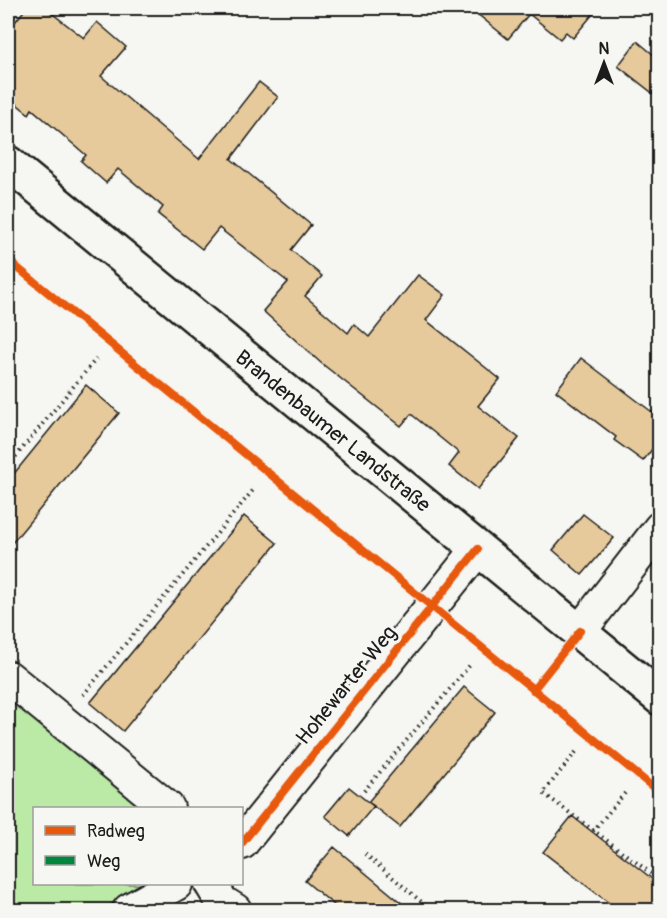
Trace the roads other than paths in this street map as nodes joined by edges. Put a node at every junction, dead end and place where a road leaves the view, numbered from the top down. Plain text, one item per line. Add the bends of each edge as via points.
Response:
1 (8, 163) edge
2 (660, 528) edge
3 (478, 549) junction
4 (579, 631) junction
5 (8, 677) edge
6 (660, 698) edge
7 (167, 807) edge
8 (243, 842) edge
9 (174, 885) edge
10 (211, 885) edge
11 (129, 910) edge
12 (235, 910) edge

1 - 3 main road, Brandenbaumer Landstraße
2 - 4 street
3 - 4 main road, Brandenbaumer Landstraße
3 - 8 street, Hohewarter Weg
4 - 6 main road, Brandenbaumer Landstraße
5 - 7 street
9 - 11 street
10 - 12 street via 222,902

